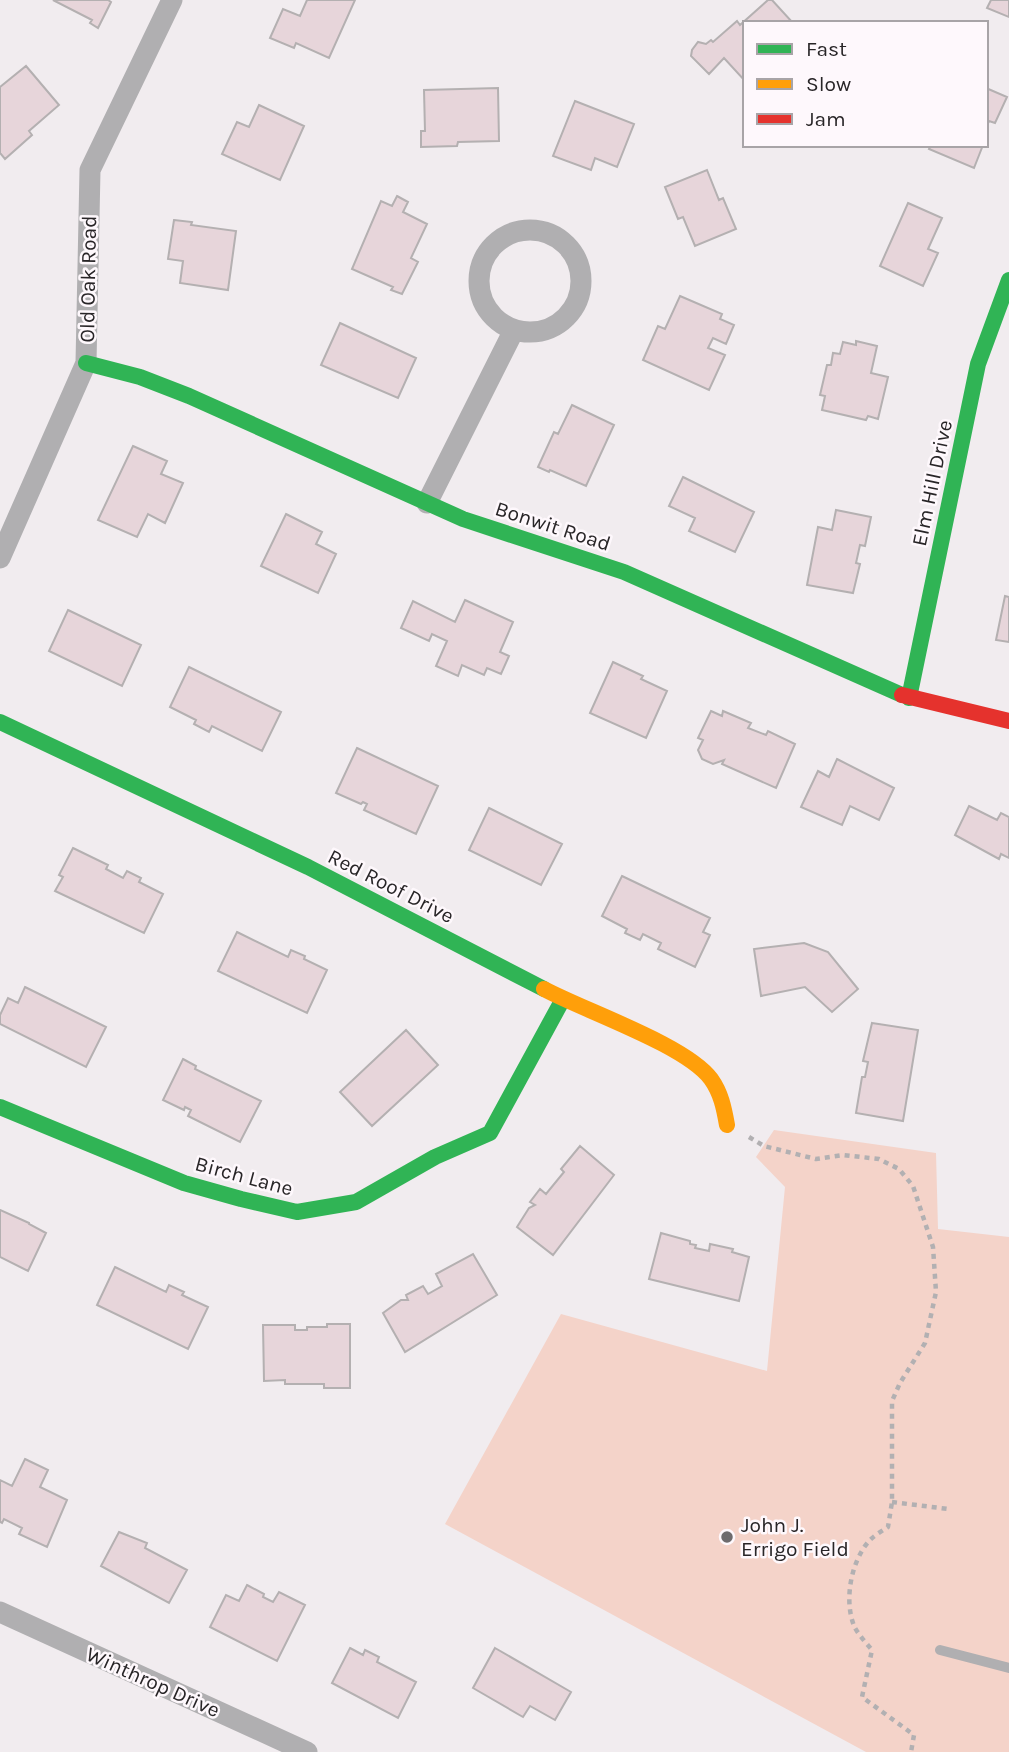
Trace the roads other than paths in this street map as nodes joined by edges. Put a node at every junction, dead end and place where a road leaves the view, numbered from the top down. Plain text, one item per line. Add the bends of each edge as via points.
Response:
1 (172, 0) edge
2 (1009, 280) edge
3 (514, 330) junction
4 (86, 363) junction
5 (427, 503) junction
6 (0, 558) edge
7 (909, 698) junction
8 (1009, 721) edge
9 (0, 722) edge
10 (563, 999) junction
11 (0, 1107) edge
12 (727, 1125) road end
13 (0, 1612) edge
14 (940, 1650) dead end
15 (1009, 1668) edge
16 (307, 1752) edge

1 - 4 street, Old Oak Road via 90,170
2 - 7 street, Elm Hill Drive via 978,364
3 - 3 street via 549,329 575,307 581,291 576,257 550,233 533,229 502,237 481,263 479,288 488,311
3 - 5 street
4 - 5 street, Bonwit Road via 189,396
4 - 6 street, Old Oak Road
5 - 7 street, Bonwit Road via 624,572
7 - 8 street, Bonwit Road
9 - 10 street, Red Roof Drive via 308,867
10 - 11 street, Birch Lane via 490,1133 435,1157 356,1202 297,1212 242,1199 184,1183
10 - 12 street, Red Roof Drive via 687,1058 709,1078 722,1099
13 - 16 street, Winthrop Drive
14 - 15 lane

